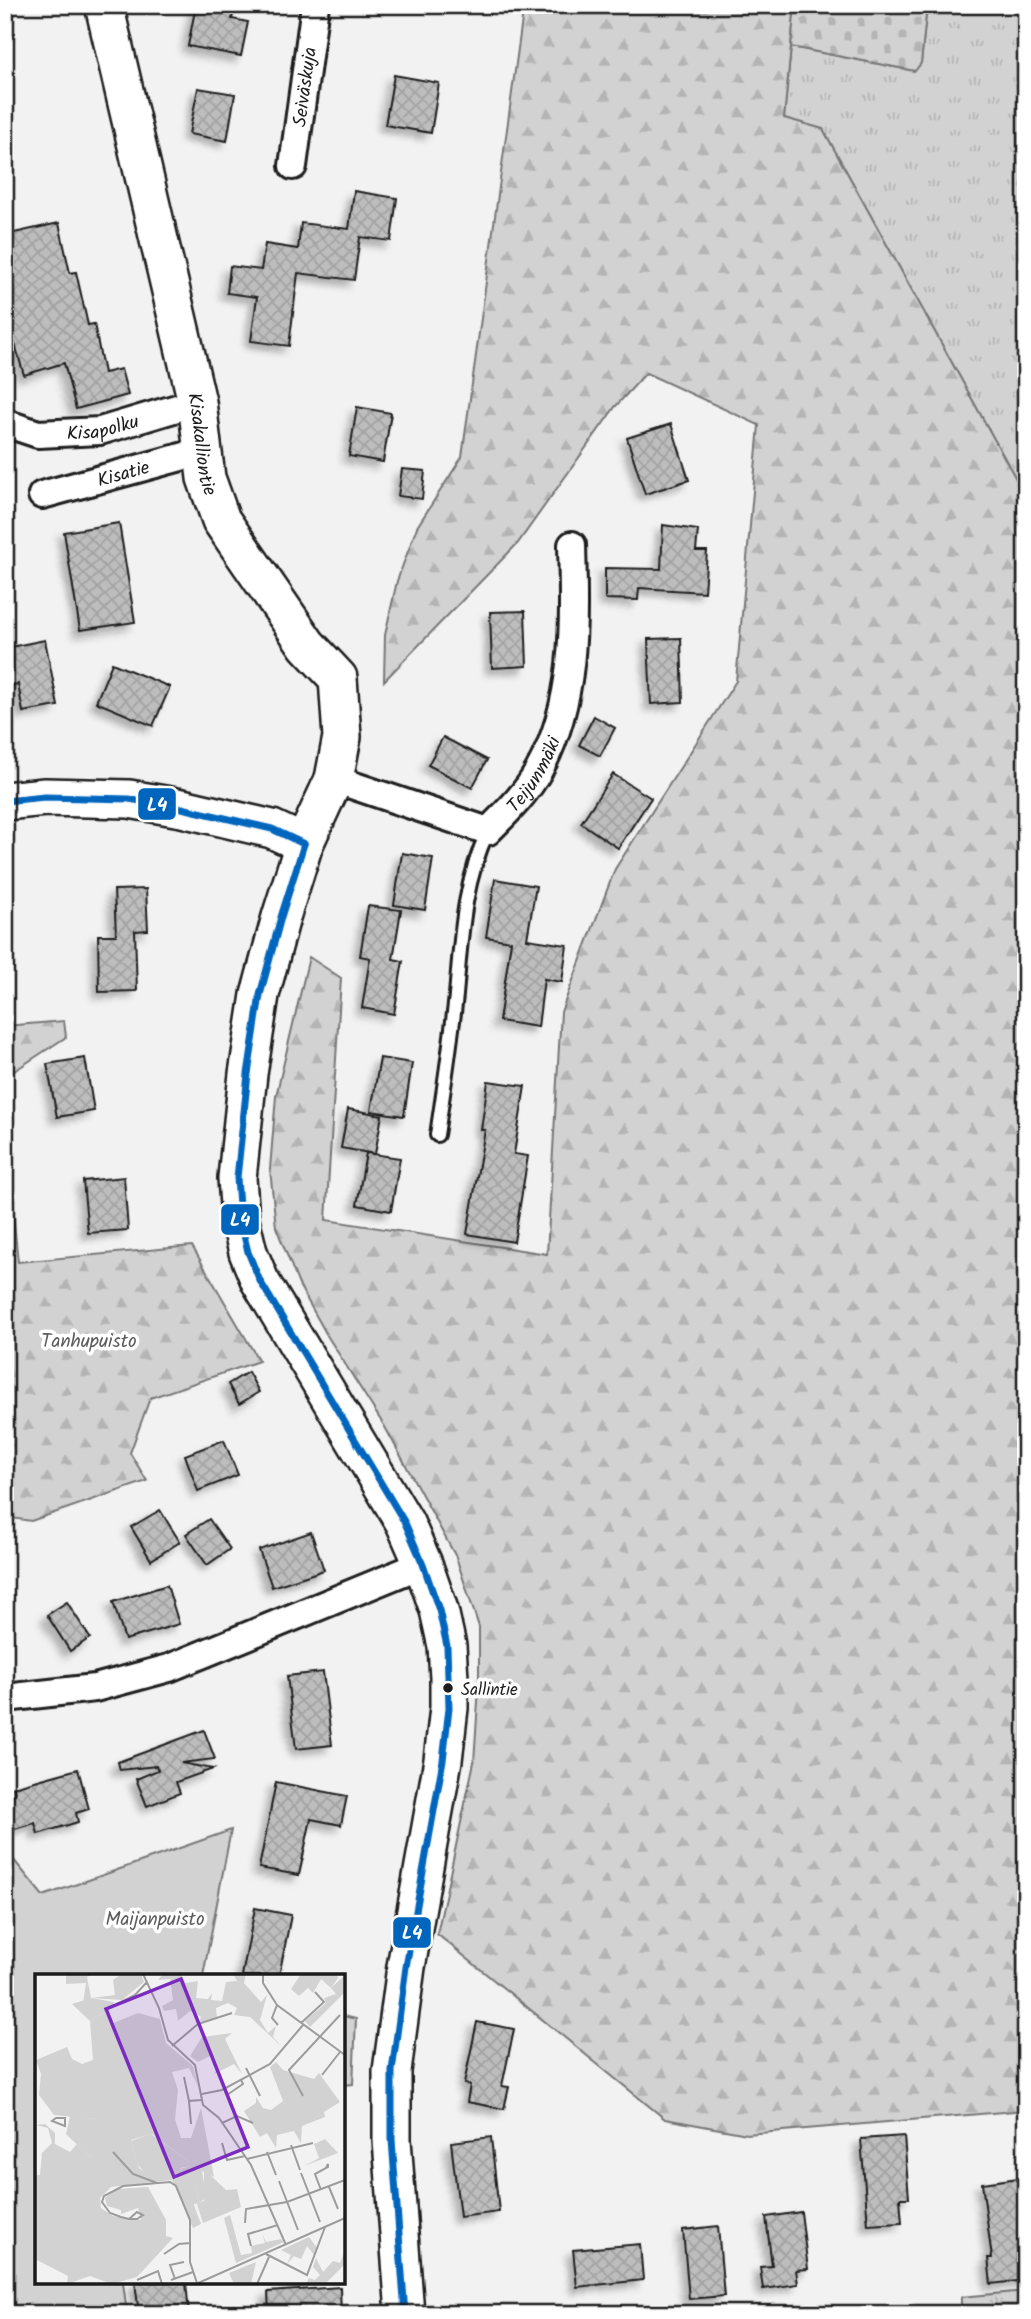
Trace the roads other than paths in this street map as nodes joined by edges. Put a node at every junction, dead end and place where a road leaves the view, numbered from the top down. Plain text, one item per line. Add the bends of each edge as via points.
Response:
1 (104, 5) edge
2 (315, 5) edge
3 (293, 166) dead end
4 (197, 402) junction
5 (5, 423) edge
6 (203, 451) junction
7 (42, 495) dead end
8 (572, 545) dead end
9 (334, 779) junction
10 (5, 801) edge
11 (488, 831) junction
12 (304, 844) junction
13 (437, 1135) dead end
14 (423, 1564) junction
15 (5, 1698) edge
16 (405, 2314) edge

1 - 4 street, Kisakalliontie
2 - 3 street, Seiväskuja
4 - 5 street, Kisapolku via 100,431 38,434
4 - 6 street, Kisakalliontie
6 - 7 street, Kisatie
6 - 9 street, Kisakalliontie via 206,478 221,520 307,645 338,678 342,737
8 - 11 street, Teijunmäki via 571,656 563,713 539,771
9 - 11 street
9 - 12 street, Kisakalliontie
10 - 12 street via 129,799 272,829
11 - 13 lane via 466,895
12 - 14 street, Kisakalliontie via 260,995 237,1178 240,1219 260,1281 405,1523
14 - 15 street via 169,1668 95,1688
14 - 16 street, Kisakalliontie via 447,1646 449,1708 392,2071 392,2140

